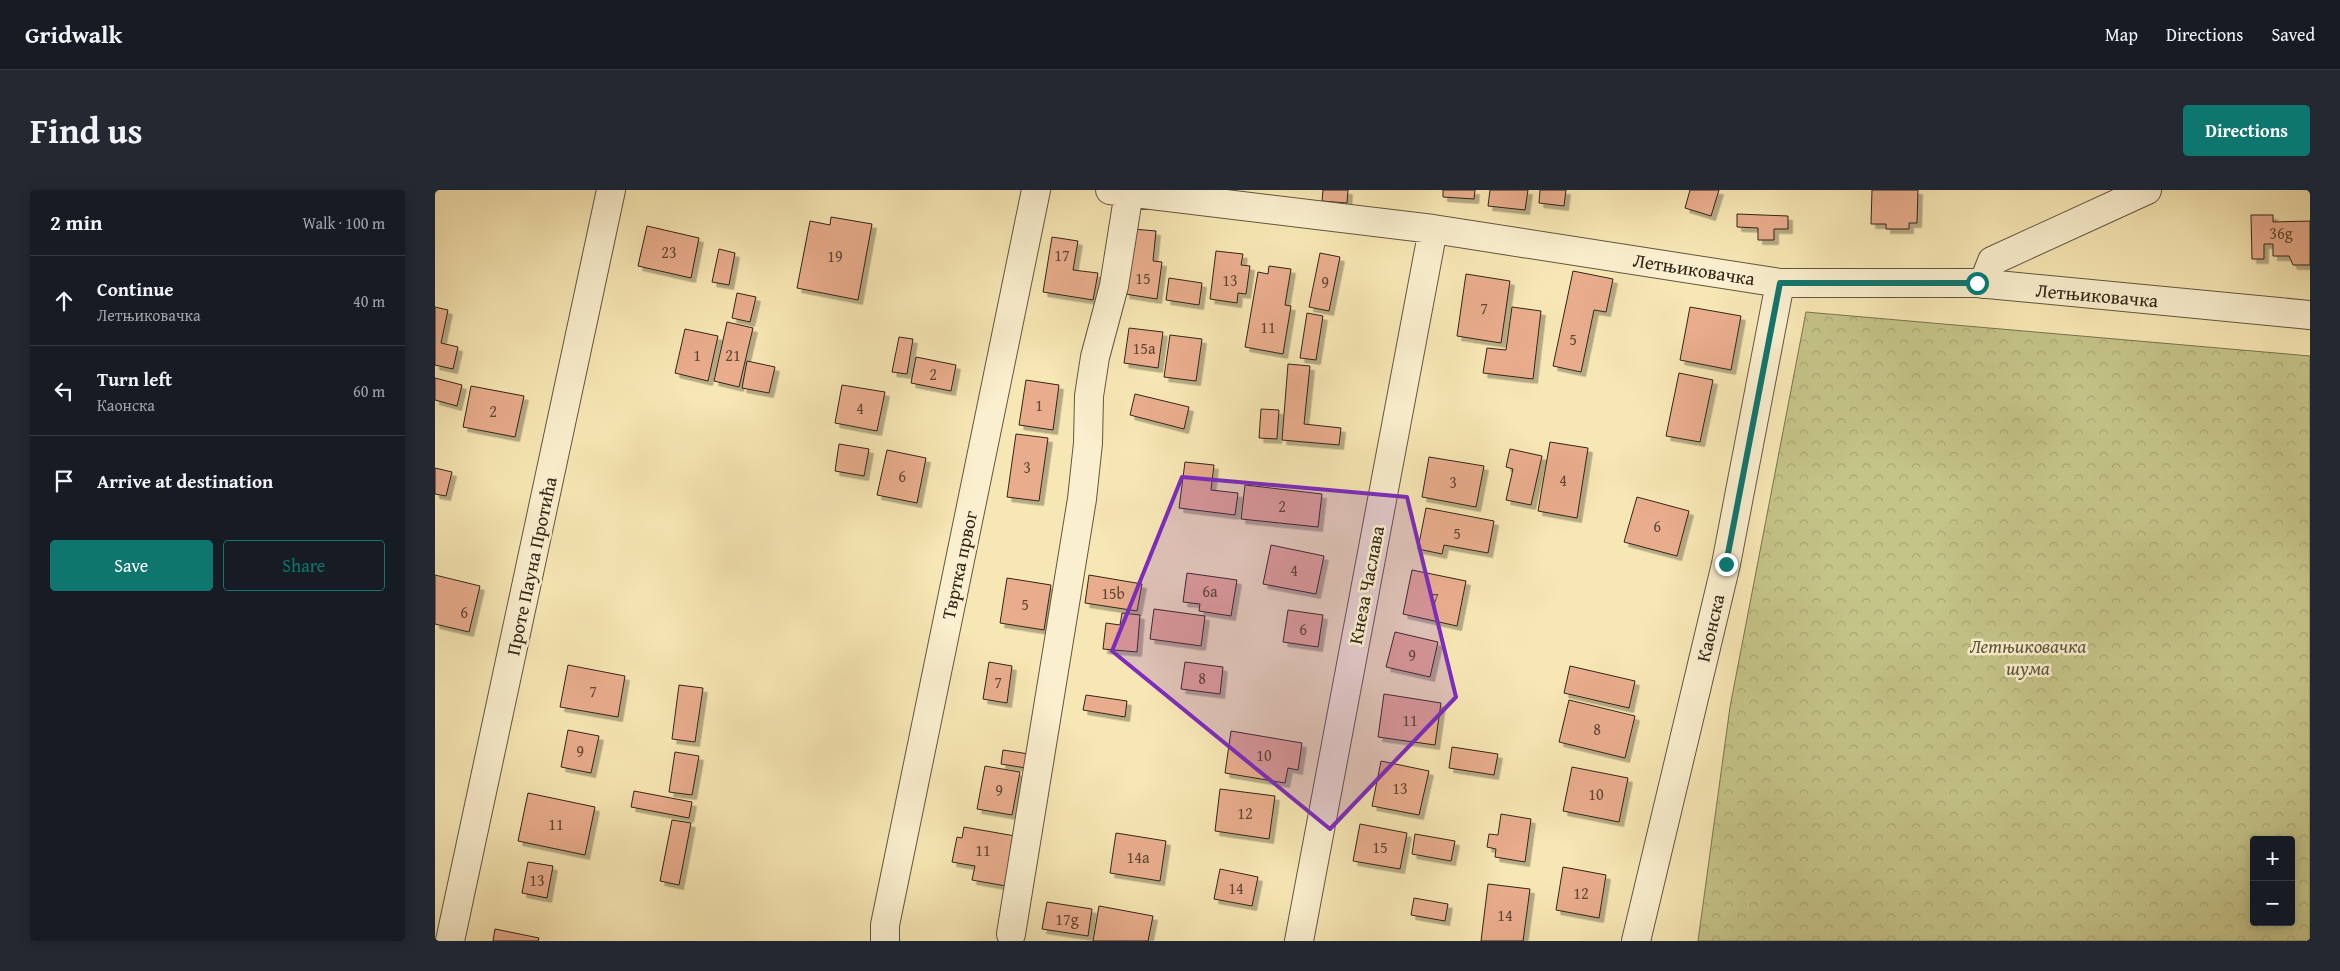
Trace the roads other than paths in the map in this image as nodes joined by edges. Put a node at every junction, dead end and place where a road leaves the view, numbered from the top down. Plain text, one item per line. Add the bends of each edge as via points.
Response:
1 (611, 190) edge
2 (1036, 190) edge
3 (2147, 190) edge
4 (1119, 191) edge
5 (1433, 229) junction
6 (1780, 283) junction
7 (1983, 284) junction
8 (2310, 315) edge
9 (1011, 934) dead end
10 (450, 941) edge
11 (885, 941) edge
12 (1299, 941) edge
13 (1636, 941) edge

1 - 10 street, Проте Пауна Протића
2 - 11 street, Твртка првог via 885,925
3 - 7 street via 1992,261
4 - 5 street, Летњиковачка
4 - 9 street via 1113,286 1095,357 1082,499
5 - 6 street, Летњиковачка
5 - 12 street, Кнеза Часлава
6 - 7 street, Летњиковачка
6 - 13 street, Каонска via 1726,564
7 - 8 street, Летњиковачка

